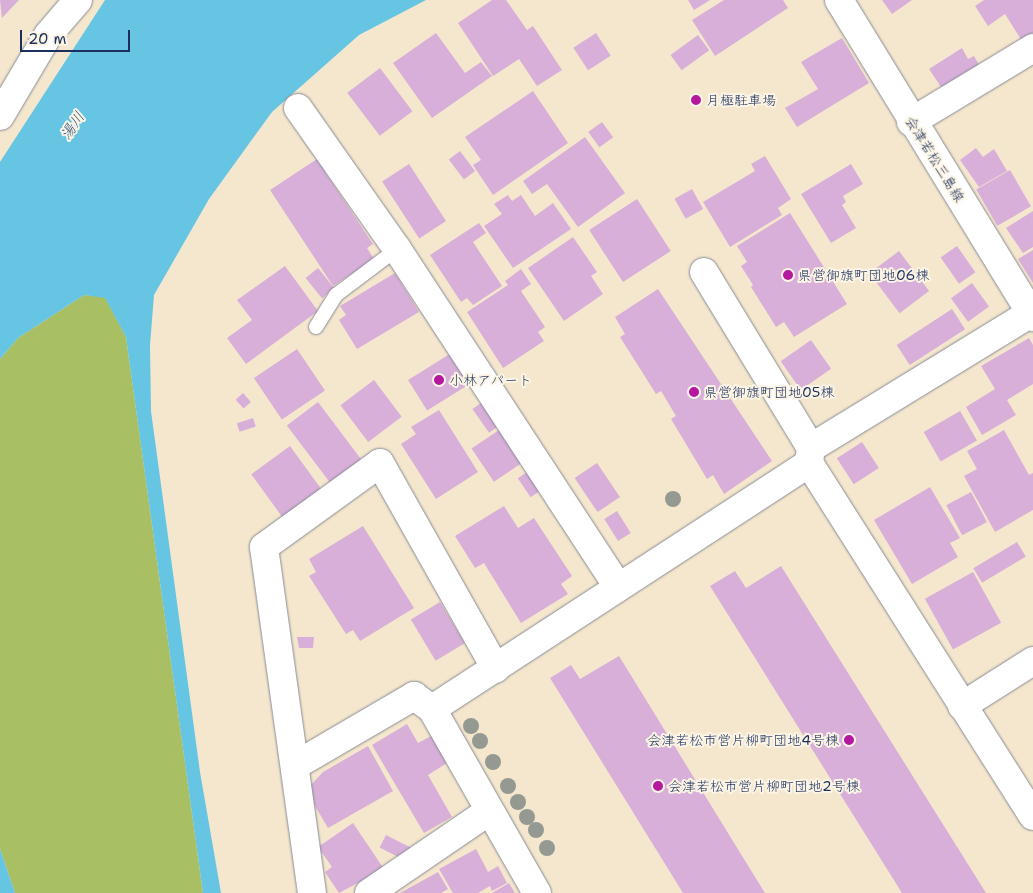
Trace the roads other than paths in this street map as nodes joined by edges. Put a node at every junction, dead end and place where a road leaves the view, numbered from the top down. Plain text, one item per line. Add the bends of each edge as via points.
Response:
1 (78, 0) edge
2 (839, 0) edge
3 (1033, 48) edge
4 (298, 108) dead end
5 (0, 116) edge
6 (912, 122) junction
7 (397, 249) junction
8 (704, 272) dead end
9 (1032, 315) edge
10 (316, 327) dead end
11 (810, 455) junction
12 (618, 586) junction
13 (1033, 661) edge
14 (496, 669) junction
15 (962, 706) junction
16 (432, 709) junction
17 (296, 765) junction
18 (489, 811) junction
19 (1033, 816) edge
20 (312, 893) edge
21 (370, 893) edge
22 (537, 893) edge

1 - 5 street via 48,35
2 - 6 street, 会津若松三島線
3 - 6 street
4 - 7 street
6 - 9 street, 会津若松三島線
7 - 10 lane via 336,295
7 - 12 street
8 - 11 street
9 - 11 street
11 - 12 street
11 - 15 street
12 - 14 street
13 - 15 street
14 - 16 street
14 - 17 street via 380,463 264,547
15 - 19 street
16 - 17 street via 414,696
16 - 18 street
17 - 20 street
18 - 21 street
18 - 22 street

